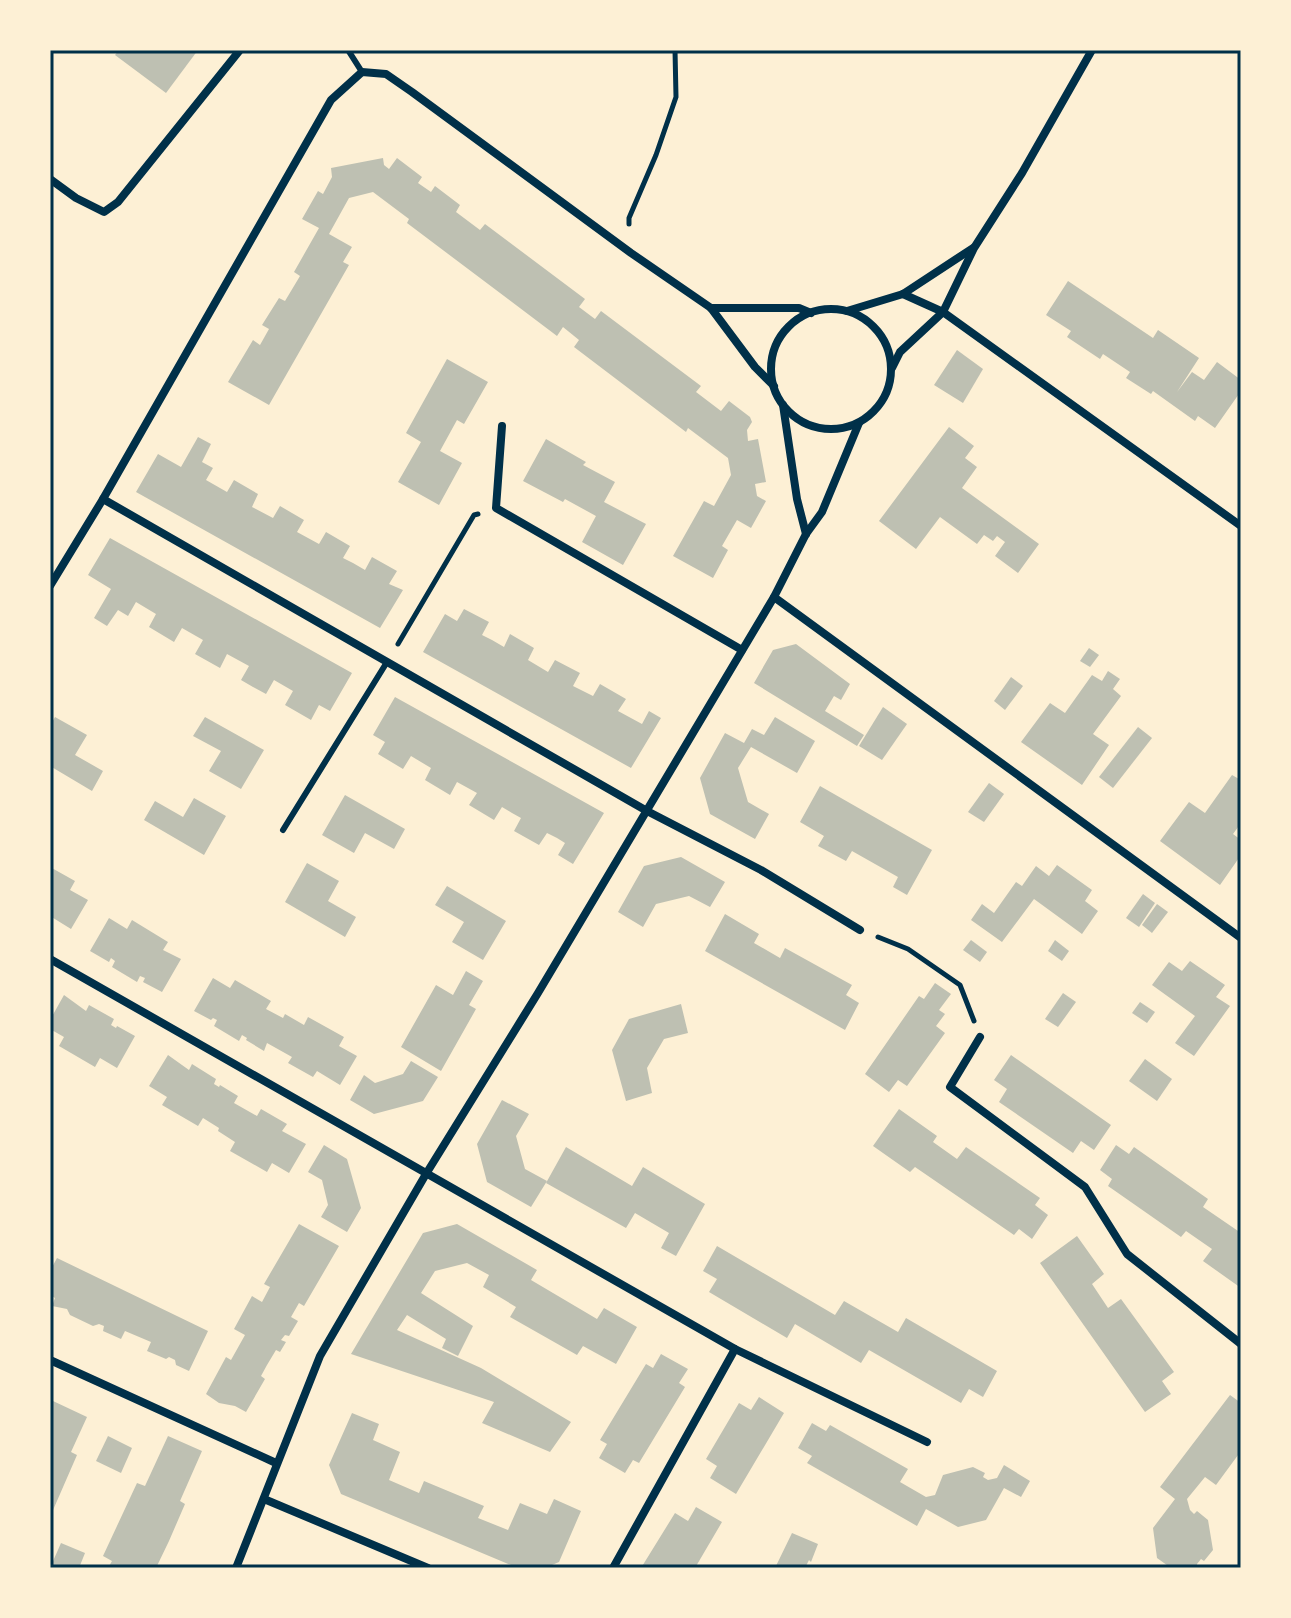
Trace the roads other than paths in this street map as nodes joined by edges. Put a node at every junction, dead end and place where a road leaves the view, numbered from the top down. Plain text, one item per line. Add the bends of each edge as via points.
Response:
1 (240, 50) edge
2 (348, 50) edge
3 (1092, 50) edge
4 (362, 72) junction
5 (50, 179) edge
6 (974, 248) junction
7 (903, 294) junction
8 (711, 308) junction
9 (846, 311) junction
10 (943, 312) junction
11 (811, 313) junction
12 (892, 368) junction
13 (774, 386) junction
14 (783, 405) junction
15 (859, 423) junction
16 (502, 426) dead end
17 (103, 499) junction
18 (1241, 526) edge
19 (806, 534) junction
20 (50, 586) edge
21 (774, 597) junction
22 (742, 650) junction
23 (387, 662) junction
24 (647, 811) junction
25 (283, 830) dead end
26 (860, 930) road end
27 (1241, 938) edge
28 (50, 959) edge
29 (980, 1037) road end
30 (426, 1174) junction
31 (1241, 1344) edge
32 (735, 1349) junction
33 (50, 1360) edge
34 (927, 1442) dead end
35 (276, 1463) junction
36 (264, 1499) junction
37 (236, 1568) edge
38 (428, 1568) edge
39 (613, 1568) edge

1 - 5 street via 118,202 104,212
2 - 4 lane
3 - 6 street
4 - 8 street via 386,74
4 - 17 street via 331,100
6 - 7 street
6 - 10 street
7 - 9 street
7 - 10 street
8 - 11 street via 799,308
8 - 13 street
9 - 11 street
9 - 12 street via 879,332
10 - 12 street via 900,352
10 - 18 street
11 - 13 street via 795,321 778,342 771,368
12 - 15 street via 877,409
13 - 14 street
14 - 15 street via 798,420 818,428
14 - 19 street
15 - 19 street via 822,512
16 - 22 street via 496,508
17 - 20 street
17 - 23 street
19 - 21 street
21 - 22 street
21 - 27 street
22 - 24 street
23 - 24 street
23 - 25 lane
24 - 26 street via 761,870
24 - 30 street
28 - 30 street
29 - 31 street via 950,1087 1085,1187 1127,1254
30 - 32 street
30 - 35 street via 320,1356
32 - 34 street
32 - 39 street
33 - 35 street
35 - 36 street
36 - 37 street
36 - 38 street

